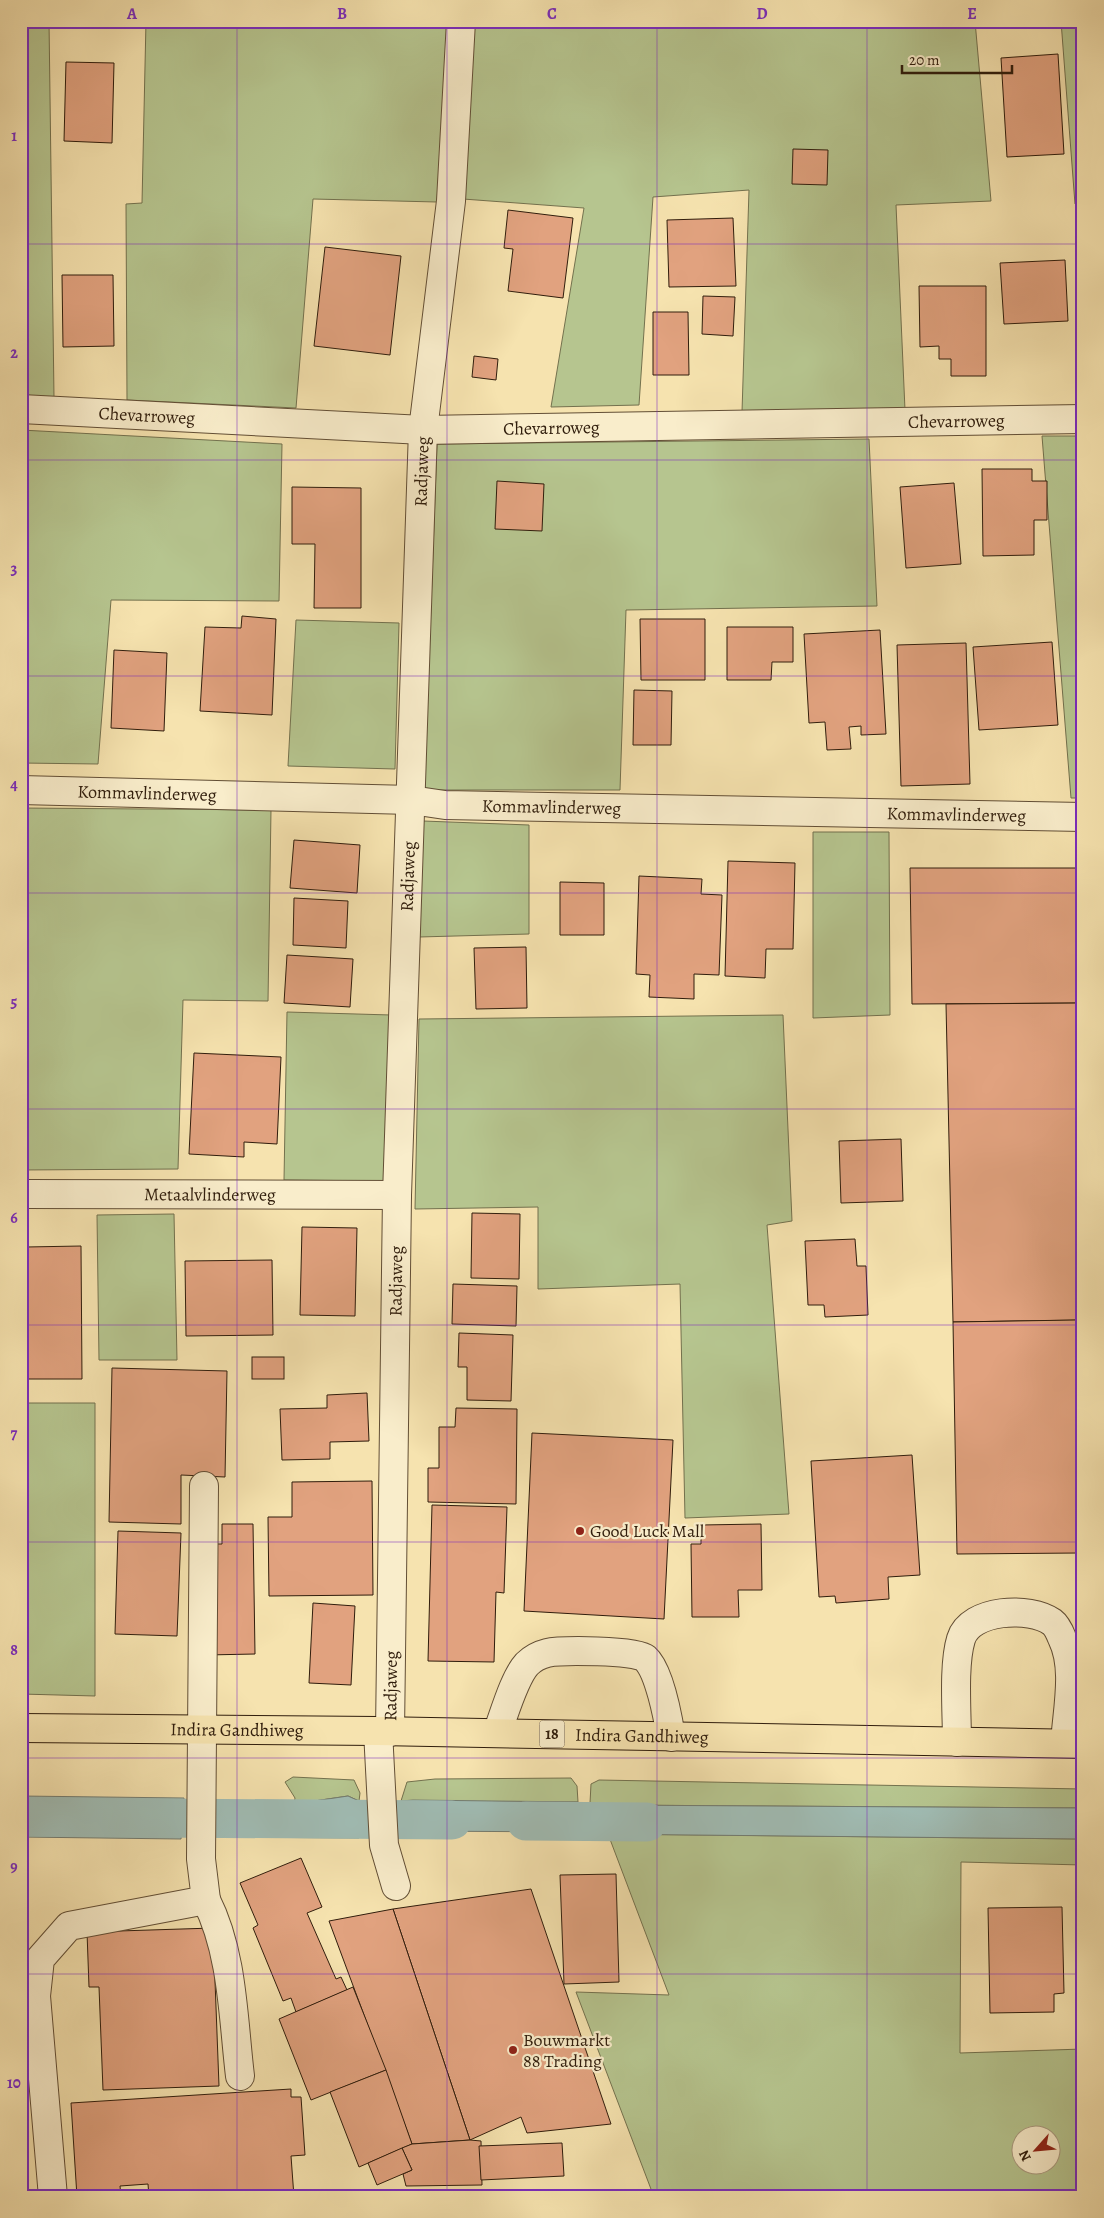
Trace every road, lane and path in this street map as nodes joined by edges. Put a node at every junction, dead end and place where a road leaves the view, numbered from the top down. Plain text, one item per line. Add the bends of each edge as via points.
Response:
1 (461, 21) edge
2 (21, 409) edge
3 (1083, 419) edge
4 (423, 430) junction
5 (21, 790) edge
6 (411, 800) junction
7 (1083, 817) edge
8 (24, 1194) dead end
9 (397, 1195) junction
10 (204, 1486) dead end
11 (21, 1728) edge
12 (200, 1729) junction
13 (384, 1732) junction
14 (497, 1733) junction
15 (672, 1737) junction
16 (957, 1742) junction
17 (1074, 1743) edge
18 (396, 1886) dead end
19 (206, 1900) junction
20 (240, 2076) dead end
21 (52, 2197) edge

1 - 4 street, Radjaweg via 451,200
2 - 4 street, Chevarroweg
3 - 4 street, Chevarroweg
4 - 6 street, Radjaweg
5 - 6 street, Kommavlinderweg
6 - 7 street, Kommavlinderweg via 445,805
6 - 9 street, Radjaweg
8 - 9 street, Metaalvlinderweg
9 - 13 street, Radjaweg
10 - 12 street
11 - 12 main road, Indira Gandhiweg / 18
12 - 13 main road, Indira Gandhiweg / 18
12 - 19 street via 201,1859
13 - 14 main road, Indira Gandhiweg / 18
13 - 18 street, Radjaweg via 380,1794 384,1845
14 - 15 main road, Indira Gandhiweg / 18
14 - 15 street via 526,1666 535,1657 548,1653 590,1651 636,1654 645,1658 665,1704
15 - 16 main road, Indira Gandhiweg / 18
16 - 17 main road, Indira Gandhiweg / 18
16 - 17 street via 961,1638 972,1622 984,1616 1027,1613 1053,1622 1062,1638 1069,1658
19 - 20 street via 224,1945
19 - 21 street via 69,1926 40,1959 36,1996

